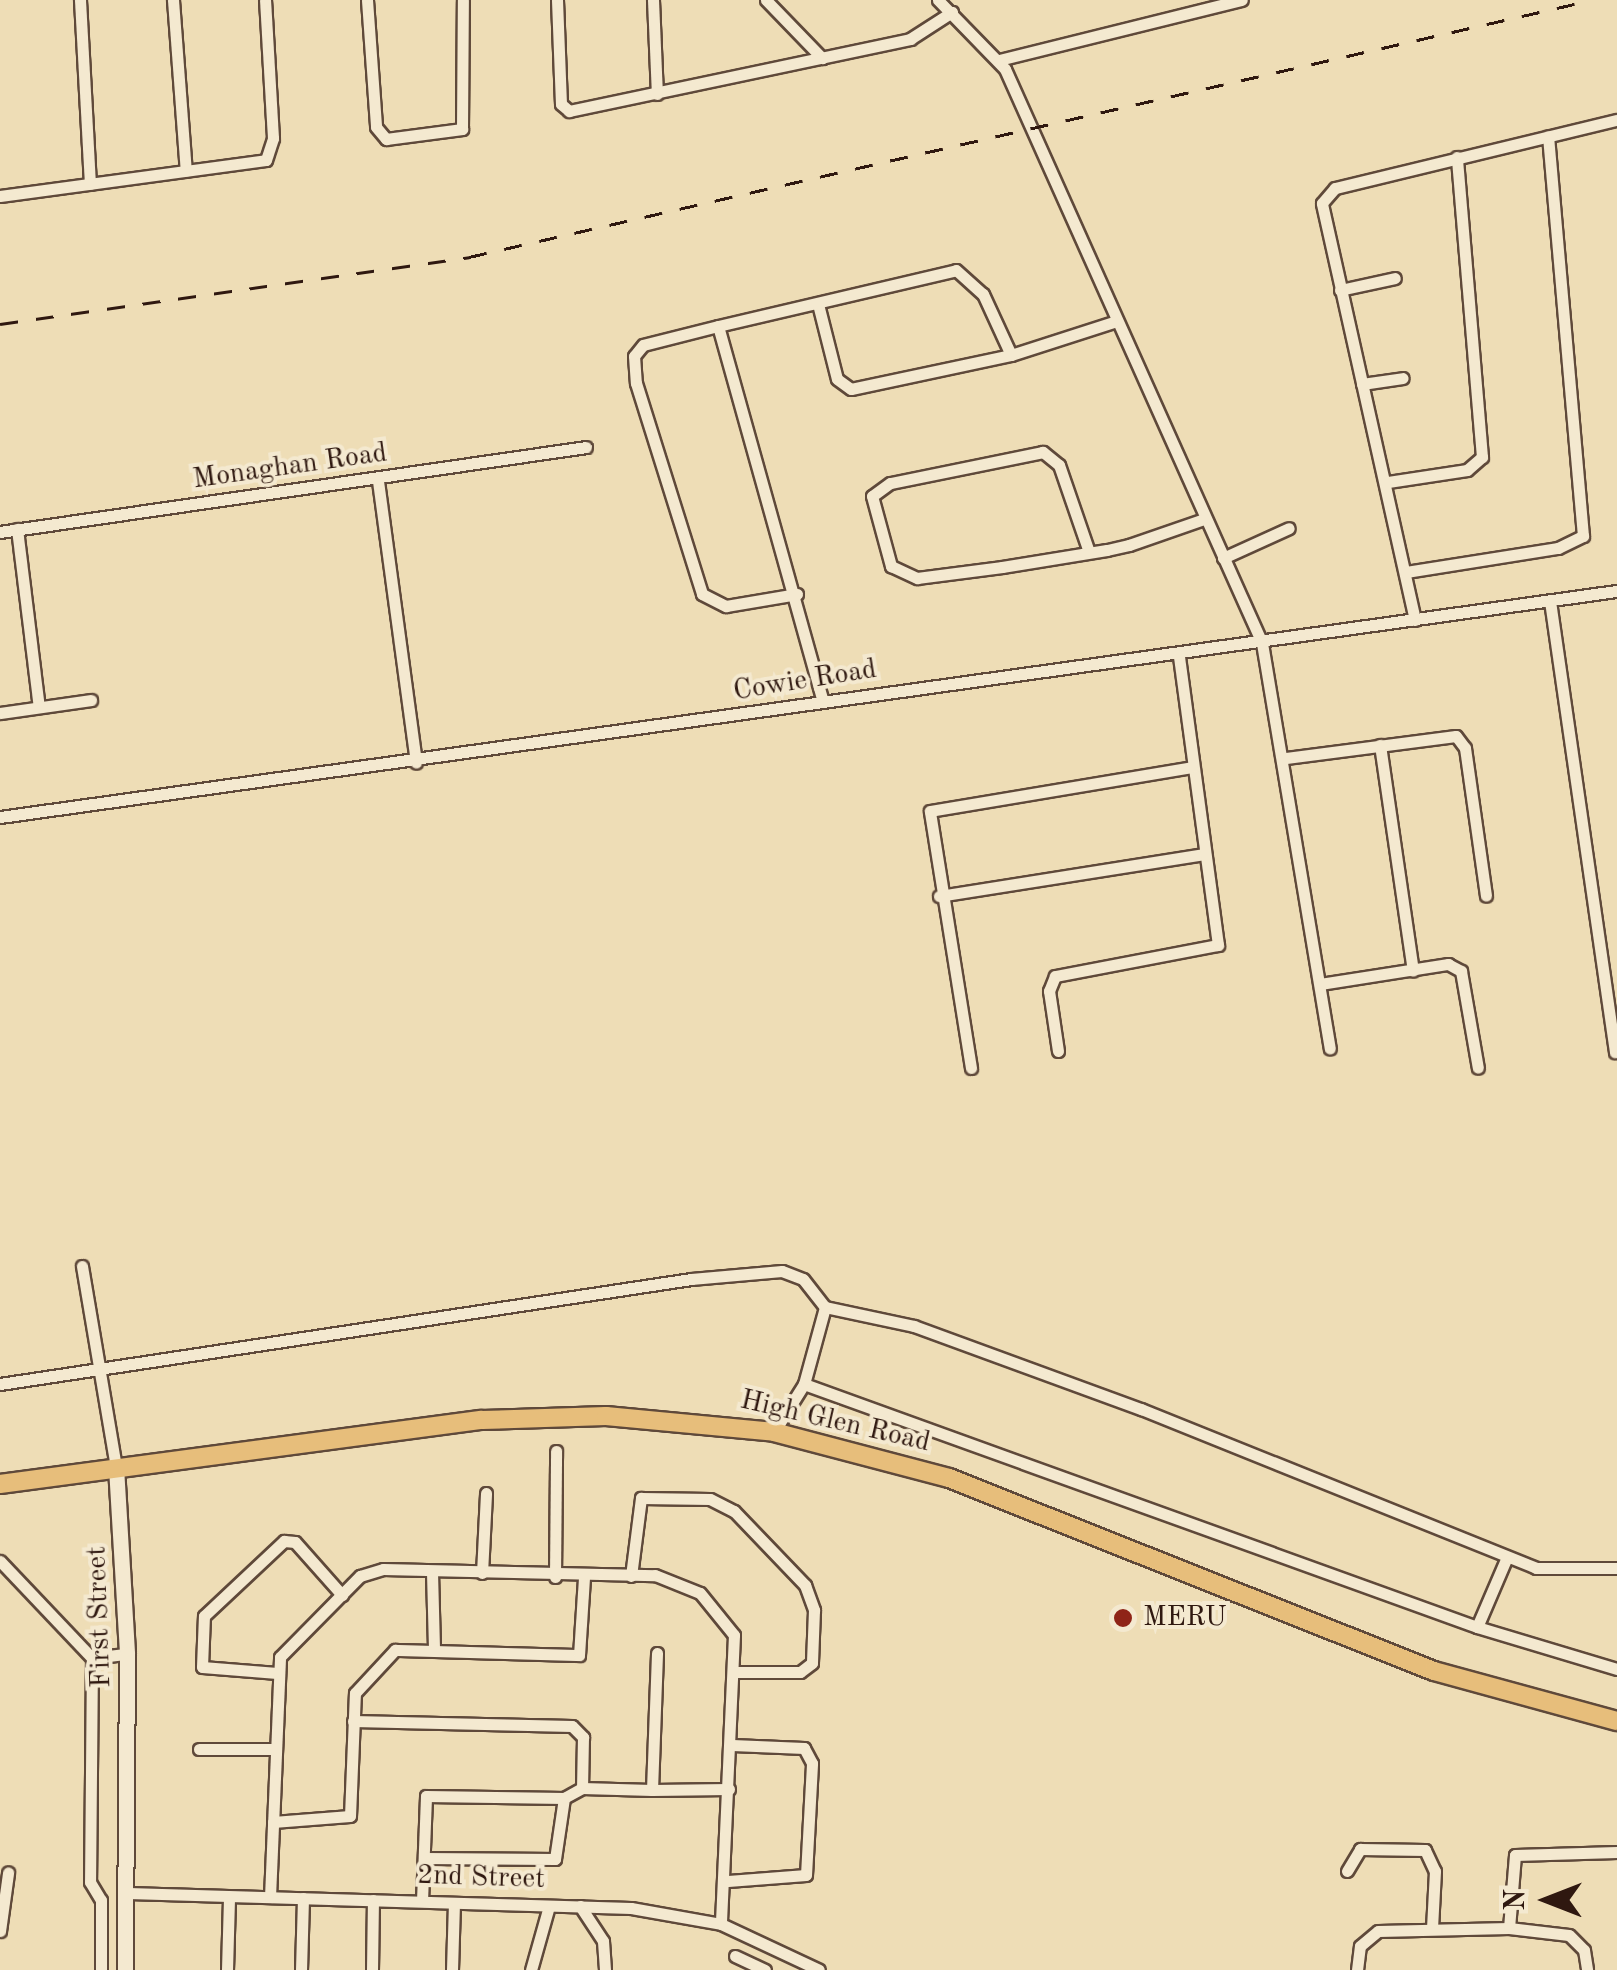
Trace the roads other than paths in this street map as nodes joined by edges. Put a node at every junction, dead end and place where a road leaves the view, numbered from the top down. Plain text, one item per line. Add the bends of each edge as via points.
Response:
1 (80, 0) edge
2 (174, 0) edge
3 (265, 0) edge
4 (367, 0) edge
5 (463, 0) edge
6 (556, 0) edge
7 (652, 0) edge
8 (766, 0) edge
9 (938, 0) edge
10 (1242, 0) edge
11 (1225, 2) edge
12 (952, 12) junction
13 (822, 58) junction
14 (999, 60) junction
15 (657, 94) junction
16 (1617, 120) edge
17 (1548, 137) junction
18 (1457, 158) junction
19 (186, 172) junction
20 (90, 184) junction
21 (0, 196) edge
22 (1395, 278) dead end
23 (1340, 290) junction
24 (818, 304) junction
25 (1117, 321) junction
26 (718, 326) junction
27 (1011, 354) junction
28 (1403, 378) dead end
29 (1362, 384) junction
30 (586, 446) dead end
31 (378, 481) junction
32 (1388, 482) junction
33 (1204, 519) junction
34 (1289, 528) dead end
35 (17, 530) junction
36 (0, 532) edge
37 (1089, 552) junction
38 (1222, 558) junction
39 (1406, 572) junction
40 (1617, 591) edge
41 (797, 594) junction
42 (1550, 601) junction
43 (1415, 620) junction
44 (1262, 643) junction
45 (1179, 656) junction
46 (91, 700) dead end
47 (823, 702) junction
48 (39, 707) junction
49 (0, 713) edge
50 (1380, 744) junction
51 (1286, 758) junction
52 (416, 762) junction
53 (1192, 767) junction
54 (0, 817) edge
55 (1204, 854) junction
56 (939, 896) junction
57 (1486, 896) dead end
58 (1412, 971) junction
59 (1320, 984) junction
60 (1330, 1048) dead end
61 (1058, 1051) dead end
62 (1616, 1052) edge
63 (971, 1068) dead end
64 (1478, 1068) dead end
65 (82, 1266) dead end
66 (825, 1306) junction
67 (99, 1369) junction
68 (0, 1384) edge
69 (804, 1384) junction
70 (774, 1432) junction
71 (556, 1451) dead end
72 (116, 1467) junction
73 (0, 1484) edge
74 (486, 1493) dead end
75 (1507, 1557) junction
76 (0, 1561) edge
77 (1617, 1568) edge
78 (432, 1572) junction
79 (482, 1573) junction
80 (584, 1576) junction
81 (631, 1576) junction
82 (555, 1577) junction
83 (342, 1595) junction
84 (1478, 1627) junction
85 (434, 1648) junction
86 (657, 1652) dead end
87 (127, 1654) junction
88 (92, 1658) junction
89 (1617, 1669) edge
90 (734, 1672) junction
91 (276, 1673) junction
92 (354, 1721) junction
93 (1617, 1721) edge
94 (732, 1745) junction
95 (200, 1749) dead end
96 (273, 1749) junction
97 (582, 1788) junction
98 (730, 1789) junction
99 (652, 1790) junction
100 (564, 1798) junction
101 (273, 1822) junction
102 (1617, 1852) edge
103 (424, 1858) junction
104 (1347, 1871) dead end
105 (8, 1873) dead end
106 (728, 1880) junction
107 (128, 1893) junction
108 (229, 1897) junction
109 (270, 1897) junction
110 (303, 1898) junction
111 (373, 1900) junction
112 (422, 1901) junction
113 (454, 1903) junction
114 (549, 1906) junction
115 (580, 1906) junction
116 (720, 1924) junction
117 (1509, 1928) junction
118 (1432, 1929) junction
119 (0, 1931) edge
120 (735, 1956) dead end
121 (101, 1970) edge
122 (125, 1970) edge
123 (227, 1970) edge
124 (301, 1970) edge
125 (372, 1970) edge
126 (452, 1970) edge
127 (531, 1970) edge
128 (605, 1970) edge
129 (765, 1970) edge
130 (820, 1970) edge
131 (1357, 1970) edge
132 (1586, 1970) edge

1 - 20 street
2 - 19 street
3 - 19 street via 270,156
4 - 5 street via 376,127 386,138 462,129
6 - 15 street via 564,110
7 - 15 street
8 - 13 street
9 - 12 street
10 - 11 street
11 - 14 street
12 - 13 street via 910,39
12 - 14 street
13 - 15 street
14 - 25 street
16 - 17 street
17 - 18 street
17 - 39 street via 1583,536 1558,548
18 - 23 street via 1326,195 1322,213
18 - 32 street via 1482,457 1467,470
19 - 20 street
20 - 21 street
22 - 23 street
23 - 29 street
24 - 26 street
24 - 27 street via 956,270 983,294
24 - 27 street via 837,379 852,390
25 - 27 street
25 - 33 street
26 - 41 street
26 - 41 street via 643,346 634,356 636,383 702,594 726,606
28 - 29 street
29 - 32 street
30 - 31 street, Monaghan Road
31 - 35 street, Monaghan Road
31 - 52 street
32 - 39 street
33 - 37 street
33 - 38 street
34 - 38 street
35 - 36 street, Monaghan Road
35 - 48 street
37 - 37 street via 905,577 886,554 872,496 890,483 1043,452 1059,465
38 - 44 street
39 - 43 street
40 - 42 street, Cowie Road
41 - 47 street
42 - 43 street, Cowie Road
42 - 62 street
43 - 44 street, Cowie Road
44 - 45 street, Cowie Road
44 - 51 street
45 - 47 street, Cowie Road
45 - 53 street
46 - 48 street
47 - 52 street, Cowie Road
48 - 49 street
50 - 51 street
50 - 57 street via 1456,736 1465,748
50 - 58 street
51 - 59 street
52 - 54 street, Cowie Road
53 - 55 street
53 - 56 street via 930,811
55 - 56 street
55 - 61 street via 1218,945 1055,976 1049,986
56 - 63 street
58 - 59 street
58 - 64 street via 1448,964 1462,971
59 - 60 street
65 - 67 street, First Street
66 - 67 street via 804,1279 782,1271 691,1278
66 - 69 street
66 - 75 street via 914,1326 1141,1409
67 - 68 street
67 - 72 street, First Street
69 - 70 street
69 - 84 street
70 - 72 main road, High Glen Road via 548,1416
70 - 93 main road, High Glen Road via 918,1468 1418,1665
71 - 82 street
72 - 73 main road, High Glen Road
72 - 87 street, First Street
74 - 79 street
75 - 77 street via 1536,1568
75 - 84 street
76 - 88 street
78 - 79 street
78 - 83 street via 374,1571
78 - 85 street
79 - 82 street
80 - 81 street
80 - 82 street
80 - 85 street via 579,1655
81 - 90 street via 675,1578 700,1593 732,1629
81 - 90 street via 641,1498 710,1499 734,1511 806,1585 814,1610 812,1663 800,1672
83 - 91 street via 285,1649
83 - 91 street via 295,1542 284,1542 204,1616 202,1666
84 - 89 street
85 - 92 street via 398,1648 361,1680
86 - 99 street
87 - 88 street
87 - 107 street, First Street
88 - 121 street via 90,1882 101,1900
90 - 94 street
91 - 96 street
92 - 97 street via 572,1726 582,1738
92 - 101 street via 350,1816 340,1823
94 - 98 street
94 - 106 street via 804,1748 812,1763 806,1875
95 - 96 street
96 - 101 street
97 - 99 street
97 - 100 street
98 - 99 street
98 - 106 street
100 - 103 street via 555,1859
100 - 103 street via 430,1794
101 - 109 street
102 - 117 street via 1515,1855
103 - 112 street
104 - 118 street via 1360,1849 1425,1850 1436,1871
105 - 119 street
106 - 116 street
107 - 108 street, 2nd Street
107 - 122 street, First Street
108 - 109 street, 2nd Street
108 - 123 street
109 - 110 street, 2nd Street
110 - 111 street, 2nd Street
110 - 124 street
111 - 112 street, 2nd Street
111 - 125 street
112 - 113 street, 2nd Street
113 - 114 street, 2nd Street
113 - 126 street
114 - 115 street, 2nd Street
114 - 127 street
115 - 116 street, 2nd Street
115 - 128 street via 604,1946
116 - 130 street, 2nd Street
117 - 118 street
117 - 132 street via 1569,1935 1584,1950
118 - 131 street via 1368,1936
120 - 129 street

